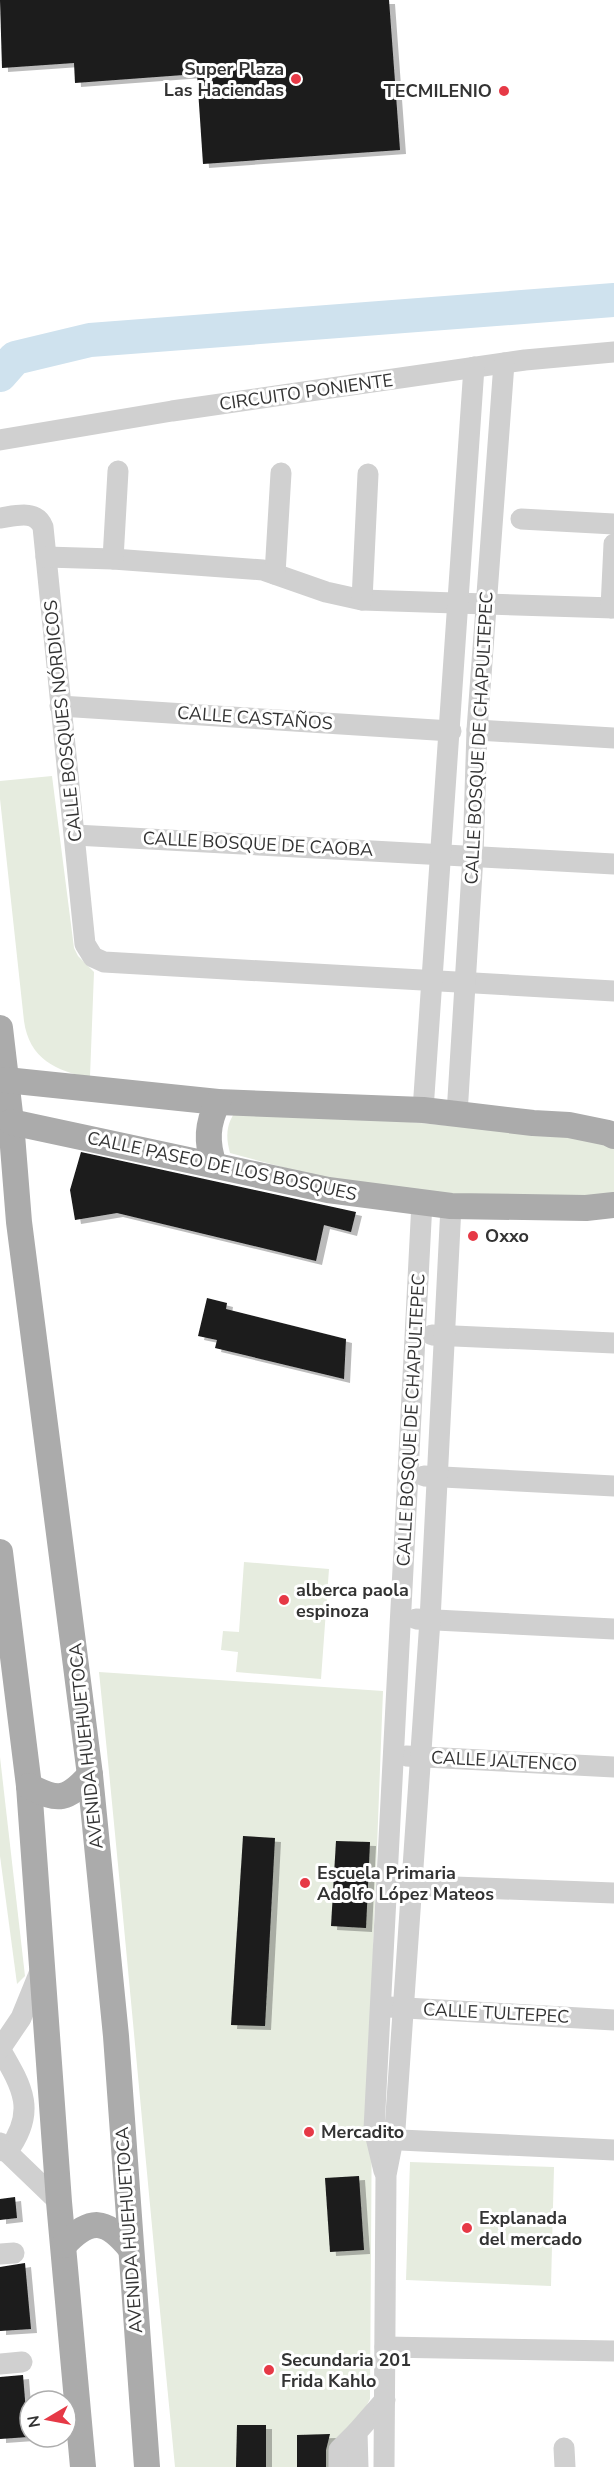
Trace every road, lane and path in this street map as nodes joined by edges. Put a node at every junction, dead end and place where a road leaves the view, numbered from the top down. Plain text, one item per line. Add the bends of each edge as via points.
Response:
1 (614, 352) edge
2 (504, 363) junction
3 (474, 367) junction
4 (0, 440) edge
5 (118, 471) dead end
6 (281, 473) dead end
7 (368, 474) dead end
8 (0, 518) edge
9 (521, 519) dead end
10 (614, 524) edge
11 (614, 544) edge
12 (46, 557) junction
13 (113, 559) junction
14 (275, 574) junction
15 (362, 600) junction
16 (456, 603) junction
17 (486, 604) junction
18 (613, 608) edge
19 (60, 706) junction
20 (477, 730) junction
21 (451, 731) junction
22 (614, 738) edge
23 (75, 835) junction
24 (441, 854) junction
25 (473, 856) junction
26 (614, 864) edge
27 (432, 980) junction
28 (465, 983) junction
29 (614, 991) edge
30 (0, 1028) edge
31 (6, 1080) junction
32 (218, 1102) junction
33 (423, 1110) junction
34 (457, 1114) junction
35 (11, 1122) junction
36 (614, 1136) edge
37 (214, 1166) junction
38 (422, 1202) junction
39 (614, 1205) edge
40 (451, 1206) junction
41 (9, 1215) edge
42 (416, 1334) junction
43 (445, 1336) junction
44 (614, 1343) edge
45 (408, 1475) junction
46 (437, 1477) junction
47 (614, 1486) edge
48 (0, 1552) edge
49 (401, 1618) junction
50 (430, 1620) junction
51 (614, 1629) edge
52 (393, 1755) junction
53 (421, 1756) junction
54 (614, 1767) edge
55 (90, 1775) junction
56 (29, 1786) junction
57 (386, 1883) junction
58 (412, 1886) junction
59 (614, 1893) edge
60 (41, 1969) junction
61 (379, 2006) junction
62 (402, 2008) junction
63 (614, 2020) edge
64 (0, 2049) edge
65 (385, 2139) junction
66 (2, 2149) edge
67 (614, 2150) edge
68 (60, 2202) junction
69 (64, 2245) junction
70 (129, 2248) junction
71 (385, 2347) junction
72 (614, 2351) edge
73 (22, 2362) dead end
74 (0, 2364) edge
75 (385, 2400) junction
76 (352, 2466) edge
77 (83, 2467) edge
78 (147, 2467) edge
79 (384, 2467) edge

1 - 2 street, CIRCUITO PONIENTE
2 - 3 street, CIRCUITO PONIENTE
2 - 17 street, CALLE BOSQUE DE CHAPULTEPEC
3 - 4 street, CIRCUITO PONIENTE
3 - 16 street, CALLE BOSQUE DE CHAPULTEPEC
5 - 13 street
6 - 14 street
7 - 15 street
8 - 12 street, CALLE BOSQUES NÓRDICOS via 37,518 43,527
9 - 10 street
11 - 18 street
12 - 13 street
12 - 19 street, CALLE BOSQUES NÓRDICOS
13 - 14 street via 245,568
14 - 15 street
15 - 16 street
16 - 17 street
16 - 21 street, CALLE BOSQUE DE CHAPULTEPEC
17 - 18 street
17 - 20 street, CALLE BOSQUE DE CHAPULTEPEC
19 - 21 street, CALLE CASTAÑOS
19 - 23 street, CALLE BOSQUES NÓRDICOS
20 - 22 street
20 - 25 street, CALLE BOSQUE DE CHAPULTEPEC
21 - 24 street, CALLE BOSQUE DE CHAPULTEPEC
23 - 24 street, CALLE BOSQUE DE CAOBA
23 - 27 street, CALLE BOSQUES NÓRDICOS via 85,944 93,957 104,962
24 - 25 street, CALLE BOSQUE DE CAOBA
24 - 27 street, CALLE BOSQUE DE CHAPULTEPEC
25 - 26 street, CALLE BOSQUE DE CAOBA
25 - 28 street, CALLE BOSQUE DE CHAPULTEPEC
27 - 28 street, CALLE BOSQUES NÓRDICOS
27 - 33 street, CALLE BOSQUE DE CHAPULTEPEC
28 - 29 street, CALLE BOSQUES NÓRDICOS
28 - 34 street, CALLE BOSQUE DE CHAPULTEPEC
30 - 31 main road, AVENIDA HUEHUETOCA
31 - 32 main road
31 - 35 main road, AVENIDA HUEHUETOCA
32 - 33 main road
32 - 37 main road via 208,1133
33 - 34 main road
34 - 36 main road via 569,1125
35 - 37 main road, CALLE PASEO DE LOS BOSQUES
35 - 41 main road, AVENIDA HUEHUETOCA
37 - 38 main road, CALLE PASEO DE LOS BOSQUES via 328,1190
38 - 40 main road, CALLE PASEO DE LOS BOSQUES
38 - 42 street, CALLE BOSQUE DE CHAPULTEPEC
39 - 40 main road, CALLE PASEO DE LOS BOSQUES
40 - 43 street, CALLE BOSQUE DE CHAPULTEPEC
41 - 55 main road, AVENIDA HUEHUETOCA
42 - 43 street
42 - 45 street, CALLE BOSQUE DE CHAPULTEPEC
43 - 44 street
43 - 46 street, CALLE BOSQUE DE CHAPULTEPEC
45 - 46 street
45 - 49 street, CALLE BOSQUE DE CHAPULTEPEC
46 - 47 street
46 - 50 street, CALLE BOSQUE DE CHAPULTEPEC
48 - 56 main road
49 - 50 street
49 - 52 street, CALLE BOSQUE DE CHAPULTEPEC
50 - 51 street
50 - 53 street, CALLE BOSQUE DE CHAPULTEPEC
52 - 53 street, CALLE JALTENCO
52 - 57 street, CALLE BOSQUE DE CHAPULTEPEC
53 - 54 street, CALLE JALTENCO
53 - 58 street, CALLE BOSQUE DE CHAPULTEPEC
55 - 56 main road via 74,1793 60,1798
55 - 70 main road, AVENIDA HUEHUETOCA via 116,2036
56 - 60 main road
57 - 58 street
57 - 61 street, CALLE BOSQUE DE CHAPULTEPEC
58 - 59 street
58 - 62 street, CALLE BOSQUE DE CHAPULTEPEC
60 - 64 street via 21,2018
60 - 68 main road
61 - 62 street, CALLE TULTEPEC
61 - 65 street, CALLE BOSQUE DE CHAPULTEPEC via 374,2129
62 - 63 street, CALLE TULTEPEC
62 - 65 street, CALLE BOSQUE DE CHAPULTEPEC
64 - 66 street via 20,2084 25,2114 16,2139
65 - 67 street
65 - 71 street, CALLE BOSQUE DE CHAPULTEPEC
66 - 68 street
68 - 69 main road
69 - 70 main road via 76,2232 90,2226 108,2226
69 - 77 main road
70 - 78 main road, AVENIDA HUEHUETOCA
71 - 72 street
71 - 75 street, CALLE BOSQUE DE CHAPULTEPEC
73 - 74 street
75 - 76 street via 357,2432
75 - 79 street, CALLE BOSQUE DE CHAPULTEPEC

